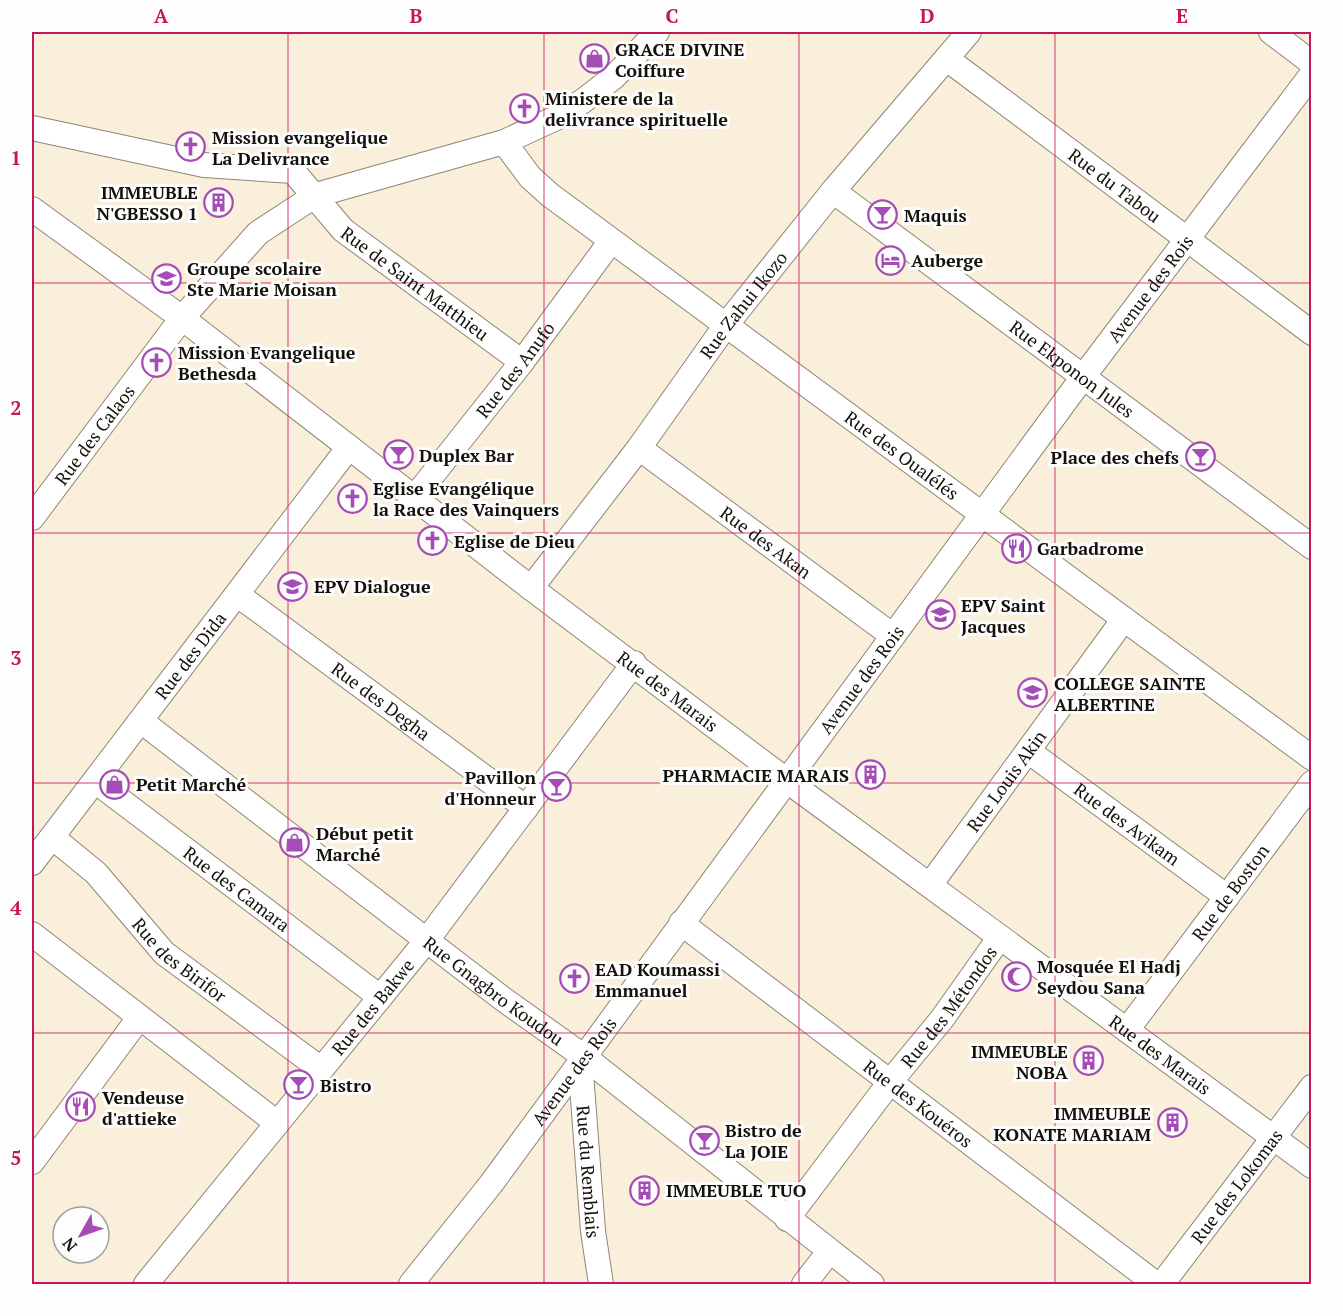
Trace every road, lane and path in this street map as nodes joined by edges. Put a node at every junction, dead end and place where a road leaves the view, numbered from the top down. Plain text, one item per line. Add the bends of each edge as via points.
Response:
1 (657, 32) edge
2 (969, 32) edge
3 (1271, 32) edge
4 (948, 59) junction
5 (1311, 63) edge
6 (1311, 74) edge
7 (32, 128) edge
8 (504, 142) junction
9 (833, 191) junction
10 (316, 195) junction
11 (32, 209) edge
12 (1188, 238) junction
13 (612, 241) junction
14 (182, 318) junction
15 (726, 325) junction
16 (1311, 333) edge
17 (522, 362) junction
18 (1083, 377) junction
19 (349, 447) junction
20 (639, 448) junction
21 (415, 497) junction
22 (34, 509) edge
23 (982, 514) junction
24 (1311, 547) edge
25 (531, 588) junction
26 (238, 595) junction
27 (1124, 620) junction
28 (893, 636) junction
29 (633, 663) junction
30 (141, 721) junction
31 (1028, 750) junction
32 (1311, 758) edge
33 (786, 780) junction
34 (94, 781) junction
35 (1311, 783) edge
36 (526, 808) junction
37 (52, 837) junction
38 (32, 864) edge
39 (930, 885) junction
40 (1227, 897) junction
41 (681, 923) junction
42 (32, 934) edge
43 (1000, 937) junction
44 (427, 940) junction
45 (380, 997) junction
46 (139, 1018) junction
47 (1127, 1030) junction
48 (583, 1056) junction
49 (321, 1069) junction
50 (891, 1082) junction
51 (1311, 1087) edge
52 (277, 1123) junction
53 (1274, 1138) junction
54 (32, 1162) edge
55 (1311, 1166) edge
56 (787, 1220) junction
57 (829, 1252) junction
58 (146, 1284) edge
59 (411, 1284) edge
60 (601, 1284) edge
61 (804, 1284) edge
62 (872, 1284) edge
63 (1156, 1284) edge
64 (1162, 1284) edge

1 - 8 street, Rue des Calaos via 614,77 583,101
2 - 4 street, Rue Zahui Ikozo
3 - 5 street
4 - 9 street, Rue Zahui Ikozo
4 - 12 street, Rue du Tabou
6 - 12 street, Avenue des Rois
7 - 10 street, Rue de Saint Matthieu via 204,165 293,171
8 - 10 street, Rue des Calaos
8 - 13 street, Rue des Oualélés via 550,195
9 - 15 street, Rue Zahui Ikozo
9 - 18 street, Rue Ekponon Jules
10 - 14 street, Rue des Calaos via 258,233
10 - 17 street, Rue de Saint Matthieu via 343,230
11 - 14 street, Rue des Marais
12 - 16 street, Rue du Tabou
12 - 18 street, Avenue des Rois
13 - 15 street, Rue des Oualélés
13 - 17 street, Rue des Anufo
14 - 19 street, Rue des Marais
14 - 22 street, Rue des Calaos
15 - 20 street, Rue Zahui Ikozo
15 - 23 street, Rue des Oualélés
17 - 21 street, Rue des Anufo
18 - 23 street, Avenue des Rois
18 - 24 street, Rue Ekponon Jules
19 - 21 street, Rue des Marais
19 - 26 street, Rue des Dida
20 - 25 street, Rue Zahui Ikozo
20 - 28 street, Rue des Akan
21 - 25 street, Rue des Marais
23 - 27 street, Rue des Oualélés
23 - 28 street, Avenue des Rois
25 - 29 street, Rue des Marais
26 - 30 street, Rue des Dida
26 - 36 street, Rue des Degha
27 - 31 street, Rue Louis Akin
27 - 32 street, Rue des Oualélés
28 - 33 street, Avenue des Rois
29 - 33 street, Rue des Marais
29 - 36 street, Rue des Bakwe
30 - 34 street, Rue des Dida
30 - 44 street, Rue Gnagbro Koudou
31 - 39 street, Rue Louis Akin
31 - 40 street, Rue des Avikam
33 - 39 street, Rue des Marais
33 - 41 street, Avenue des Rois
34 - 37 street, Rue des Dida
34 - 45 street, Rue des Camara
35 - 40 street, Rue de Boston
36 - 44 street, Rue des Bakwe
37 - 38 street, Rue des Dida
37 - 49 street, Rue des Birifor via 96,873 165,953
39 - 43 street, Rue des Marais
40 - 47 street, Rue de Boston
41 - 48 street, Avenue des Rois
41 - 50 street, Rue des Kouéros
42 - 46 street
43 - 47 street, Rue des Marais
43 - 50 street, Rue des Métondos
44 - 45 street, Rue des Bakwe
44 - 48 street, Rue Gnagbro Koudou
45 - 49 street, Rue des Bakwe
46 - 52 street
46 - 54 street
47 - 53 street, Rue des Marais
48 - 56 street, Rue Gnagbro Koudou
48 - 59 street, Avenue des Rois via 491,1184
48 - 60 street, Rue du Remblais via 590,1198
49 - 52 street, Rue des Bakwe
50 - 56 street, Rue des Métondos
50 - 63 street, Rue des Kouéros
51 - 53 street, Rue des Lokomas
52 - 58 street, Rue des Bakwe
53 - 55 street, Rue des Marais
53 - 64 street, Rue des Lokomas
56 - 57 street, Rue Gnagbro Koudou
57 - 61 street
57 - 62 street, Rue Gnagbro Koudou

